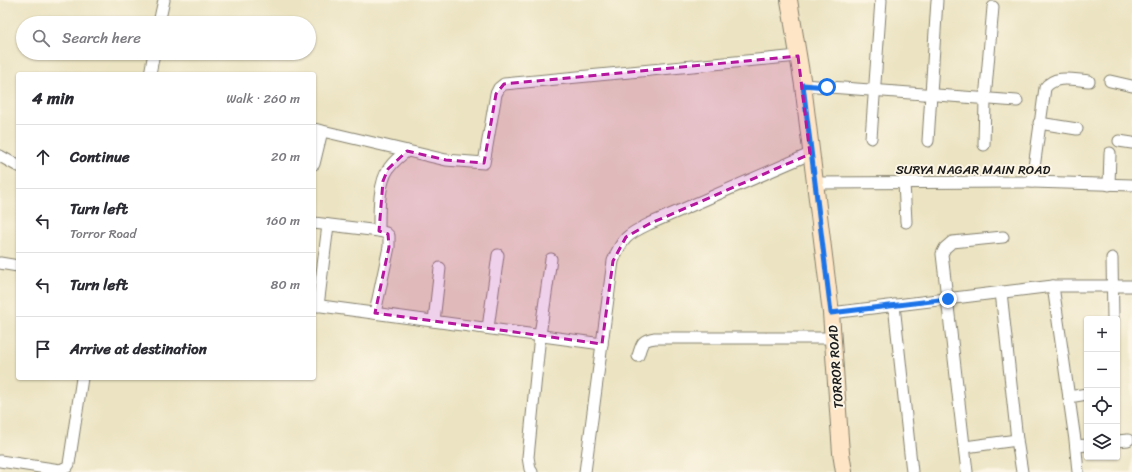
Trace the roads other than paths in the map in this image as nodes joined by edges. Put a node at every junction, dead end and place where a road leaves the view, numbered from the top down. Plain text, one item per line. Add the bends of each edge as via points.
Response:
1 (164, 0) edge
2 (789, 0) edge
3 (881, 0) edge
4 (937, 0) edge
5 (993, 7) dead end
6 (161, 16) edge
7 (798, 56) junction
8 (153, 60) edge
9 (150, 72) edge
10 (1089, 81) dead end
11 (1110, 81) dead end
12 (803, 85) junction
13 (1132, 86) edge
14 (874, 90) junction
15 (931, 95) junction
16 (986, 100) junction
17 (1017, 101) dead end
18 (1039, 123) junction
19 (1077, 129) dead end
20 (318, 130) edge
21 (871, 138) dead end
22 (928, 141) dead end
23 (1119, 141) dead end
24 (1132, 143) edge
25 (984, 146) dead end
26 (316, 147) edge
27 (407, 151) junction
28 (1110, 153) dead end
29 (810, 154) junction
30 (0, 156) edge
31 (16, 165) edge
32 (904, 182) junction
33 (1032, 182) junction
34 (814, 183) junction
35 (1109, 185) junction
36 (1132, 185) edge
37 (906, 222) dead end
38 (316, 223) edge
39 (328, 225) junction
40 (379, 231) junction
41 (1003, 237) dead end
42 (498, 255) dead end
43 (1112, 258) dead end
44 (551, 259) dead end
45 (0, 264) edge
46 (16, 266) edge
47 (440, 268) dead end
48 (1053, 286) junction
49 (1112, 286) junction
50 (1132, 286) edge
51 (1001, 292) junction
52 (948, 299) junction
53 (316, 305) edge
54 (894, 305) junction
55 (375, 313) junction
56 (831, 313) junction
57 (1113, 316) edge
58 (434, 321) junction
59 (488, 328) junction
60 (540, 335) junction
61 (833, 338) junction
62 (602, 344) junction
63 (638, 356) dead end
64 (82, 380) edge
65 (1084, 394) edge
66 (1069, 397) junction
67 (1017, 440) junction
68 (1081, 445) edge
69 (965, 447) junction
70 (0, 461) edge
71 (532, 472) edge
72 (585, 472) edge
73 (844, 472) edge
74 (912, 472) edge
75 (967, 472) edge
76 (1022, 472) edge
77 (1078, 472) edge

1 - 6 street
2 - 7 street, TORROR ROAD
3 - 14 street
4 - 15 street
5 - 16 street
7 - 12 street, TORROR ROAD
7 - 27 street via 504,84 496,94 484,163 446,160
8 - 9 street
10 - 18 street via 1058,79 1050,82 1045,88
11 - 13 street
12 - 14 street
12 - 29 street, TORROR ROAD
14 - 15 street
14 - 21 street
15 - 16 street
15 - 22 street
16 - 17 street
16 - 25 street
18 - 19 street
18 - 33 street
20 - 26 street
20 - 27 street
23 - 24 street
27 - 40 street via 388,169 383,181
28 - 35 street
29 - 34 street, TORROR ROAD
29 - 62 street via 649,224 626,237 619,246 614,261
30 - 31 street
32 - 33 street, SURYA NAGAR MAIN ROAD
32 - 34 street, SURYA NAGAR MAIN ROAD
32 - 37 street
33 - 35 street, SURYA NAGAR MAIN ROAD
34 - 56 street, TORROR ROAD
35 - 36 street, SURYA NAGAR MAIN ROAD
38 - 39 street
39 - 40 street
39 - 53 street
40 - 55 street via 386,233 390,240
41 - 52 street via 952,242 945,248 942,262
42 - 59 street
43 - 49 street
44 - 60 street
45 - 46 street
47 - 58 street
48 - 49 street
48 - 51 street
48 - 66 street
49 - 50 street
49 - 57 street
51 - 52 street
51 - 67 street
52 - 54 street
52 - 69 street
53 - 55 street
54 - 56 street
54 - 74 street
55 - 58 street
56 - 61 street, TORROR ROAD
58 - 59 street
59 - 60 street
60 - 62 street
60 - 71 street via 528,458
61 - 63 street via 655,338 642,343
61 - 73 street, TORROR ROAD
62 - 72 street
64 - 70 street via 67,467 60,470
65 - 66 street
66 - 68 street
67 - 69 street
67 - 76 street
68 - 77 street
69 - 75 street

